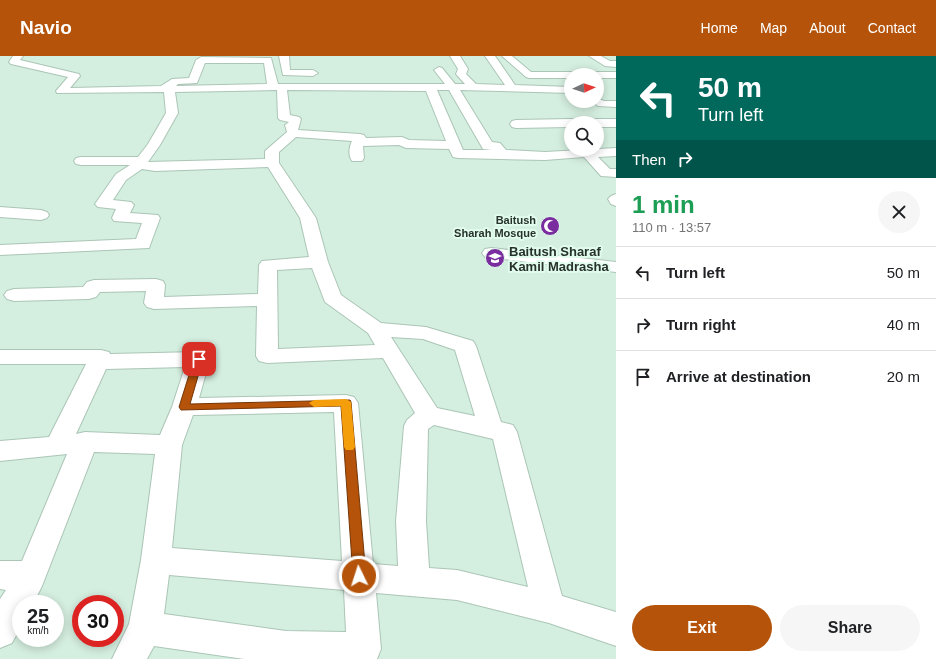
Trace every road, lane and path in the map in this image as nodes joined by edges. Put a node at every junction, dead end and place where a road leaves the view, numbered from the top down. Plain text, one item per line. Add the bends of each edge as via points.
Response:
1 (18, 56) edge
2 (284, 56) edge
3 (455, 56) edge
4 (490, 56) edge
5 (507, 56) edge
6 (594, 56) edge
7 (201, 58) edge
8 (616, 64) edge
9 (439, 70) dead end
10 (325, 73) dead end
11 (616, 75) edge
12 (564, 76) edge
13 (604, 77) edge
14 (278, 87) junction
15 (430, 87) junction
16 (473, 87) junction
17 (453, 88) junction
18 (512, 88) junction
19 (166, 89) junction
20 (564, 90) edge
21 (604, 104) edge
22 (616, 104) edge
23 (604, 123) edge
24 (616, 123) edge
25 (516, 124) dead end
26 (564, 124) edge
27 (293, 134) junction
28 (358, 142) junction
29 (454, 145) junction
30 (604, 152) edge
31 (616, 152) edge
32 (502, 154) junction
33 (564, 155) edge
34 (590, 156) edge
35 (357, 158) dead end
36 (81, 161) dead end
37 (140, 163) junction
38 (272, 163) junction
39 (616, 173) edge
40 (0, 212) edge
41 (41, 215) dead end
42 (0, 250) edge
43 (491, 253) dead end
44 (319, 262) junction
45 (616, 267) edge
46 (14, 295) dead end
47 (267, 300) junction
48 (376, 329) junction
49 (391, 351) junction
50 (0, 357) edge
51 (98, 362) junction
52 (184, 407) junction
53 (429, 415) junction
54 (492, 429) junction
55 (71, 444) junction
56 (169, 446) junction
57 (0, 451) edge
58 (156, 560) junction
59 (0, 575) edge
60 (31, 576) junction
61 (359, 576) junction
62 (414, 581) junction
63 (549, 607) junction
64 (145, 628) junction
65 (616, 629) edge
66 (0, 631) edge
67 (365, 654) edge
68 (129, 659) edge

1 - 19 street via 14,62 75,76 61,91
2 - 10 street via 286,73
3 - 16 street via 463,69 461,74
4 - 18 street
5 - 12 street via 529,74
6 - 8 street via 608,64
7 - 14 street via 268,60
7 - 19 street via 193,81 176,81
9 - 17 street
11 - 13 street
14 - 15 street via 383,83
14 - 19 street
14 - 27 street via 284,118 295,119 291,125
15 - 17 street
15 - 29 street
16 - 17 street
16 - 18 street
17 - 32 street via 488,146 495,146
18 - 20 street
19 - 37 street via 172,112 154,145
21 - 22 street
23 - 24 street
25 - 26 street
27 - 28 street via 360,138
27 - 38 street via 272,150
28 - 29 street via 402,141 406,144
28 - 35 street
29 - 32 street via 458,154
30 - 31 street
32 - 33 street
34 - 39 street via 606,173
36 - 37 street
37 - 38 street via 155,167
37 - 42 street via 121,177 103,204 126,205 120,218 152,218 143,244
38 - 44 street via 308,218
40 - 41 street
43 - 45 street
44 - 47 street via 268,265
44 - 48 street via 332,298
46 - 47 street via 89,293 94,286 156,285 154,303
47 - 49 street via 267,356
48 - 49 street
48 - 54 street via 426,333 465,346
49 - 53 street
50 - 51 street via 100,357
51 - 52 street via 199,359
51 - 55 street
52 - 56 street
52 - 61 street via 346,402
53 - 54 street
53 - 62 street via 416,426 411,521
54 - 63 street via 504,432
55 - 56 street
55 - 57 street
55 - 60 street
56 - 58 street
58 - 61 street
58 - 64 street
59 - 60 street
60 - 66 street
61 - 62 street
61 - 67 street
62 - 63 street via 457,585
63 - 65 street
64 - 67 street via 286,648
64 - 68 street

